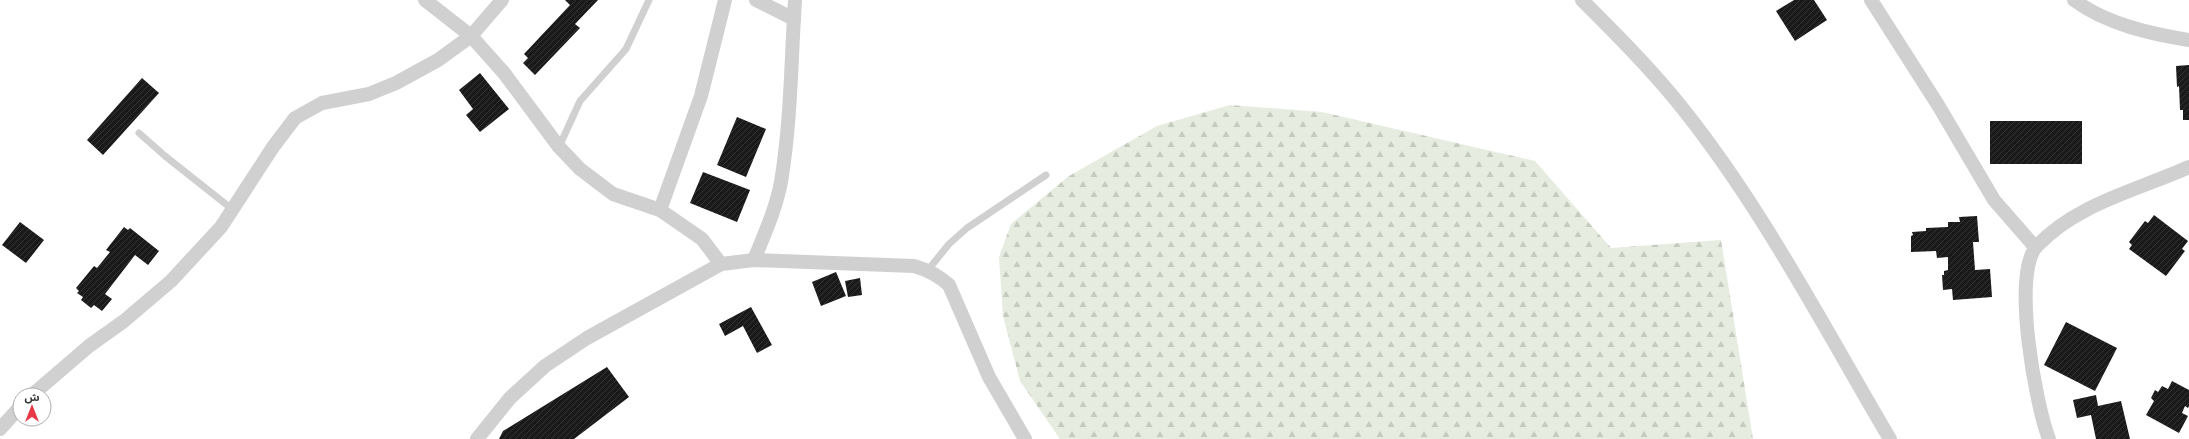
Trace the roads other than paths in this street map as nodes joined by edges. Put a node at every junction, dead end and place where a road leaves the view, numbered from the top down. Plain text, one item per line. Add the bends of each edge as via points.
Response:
1 (425, 0) edge
2 (502, 0) edge
3 (649, 0) edge
4 (725, 0) edge
5 (756, 0) edge
6 (795, 0) edge
7 (1582, 0) edge
8 (1872, 0) edge
9 (2074, 0) edge
10 (794, 19) junction
11 (471, 36) junction
12 (2189, 40) edge
13 (139, 133) dead end
14 (559, 147) junction
15 (2189, 167) edge
16 (1046, 175) dead end
17 (232, 209) junction
18 (660, 210) junction
19 (2036, 247) junction
20 (754, 260) junction
21 (721, 264) junction
22 (928, 270) junction
23 (41, 387) edge
24 (12, 416) edge
25 (0, 429) edge
26 (477, 439) edge
27 (1025, 439) edge
28 (1890, 439) edge
29 (2049, 439) edge

1 - 11 street
2 - 11 street
3 - 14 lane via 626,49 580,101
4 - 18 street via 701,96
5 - 10 street
6 - 10 street
7 - 28 street via 1675,100 1726,169 1771,236
8 - 19 street via 1994,200
9 - 12 street via 2085,8 2128,26
10 - 20 street via 791,99 780,183 767,228
11 - 14 street via 504,73
11 - 17 street via 438,60 396,83 369,94 322,103 295,118
13 - 17 lane
14 - 18 street via 580,169 613,194
15 - 19 street via 2111,198 2064,224
16 - 22 lane via 967,228 949,244
17 - 23 street via 221,227 172,281
18 - 21 street via 702,239
19 - 29 street via 2028,268 2027,328 2032,370
20 - 21 street
20 - 22 street via 914,266
21 - 26 street via 587,338 545,366 510,398
22 - 27 street via 949,285 989,377
24 - 25 street

